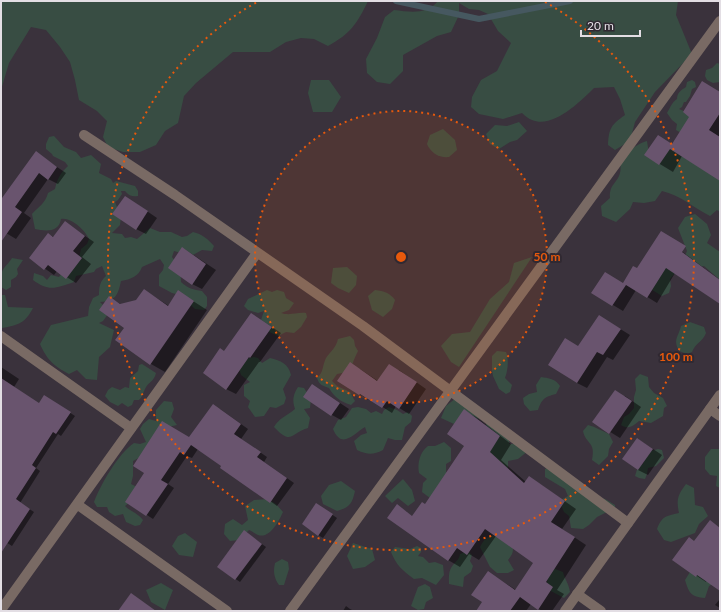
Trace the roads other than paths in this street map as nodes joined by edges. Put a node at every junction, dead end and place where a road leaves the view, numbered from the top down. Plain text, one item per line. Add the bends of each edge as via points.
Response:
1 (720, 21) edge
2 (84, 135) dead end
3 (257, 253) junction
4 (1, 336) edge
5 (451, 392) junction
6 (720, 395) edge
7 (710, 409) junction
8 (720, 416) edge
9 (131, 428) junction
10 (78, 505) junction
11 (628, 523) junction
12 (577, 594) junction
13 (1, 610) edge
14 (227, 611) edge
15 (290, 611) edge
16 (565, 611) edge
17 (601, 611) edge

1 - 5 street
2 - 3 street via 176,195
3 - 5 street via 363,326
3 - 9 street
4 - 9 street
5 - 11 street
5 - 15 street
6 - 7 street
7 - 8 street
7 - 11 street
9 - 10 street
10 - 13 street
10 - 14 street
11 - 12 street
12 - 16 street
12 - 17 street

